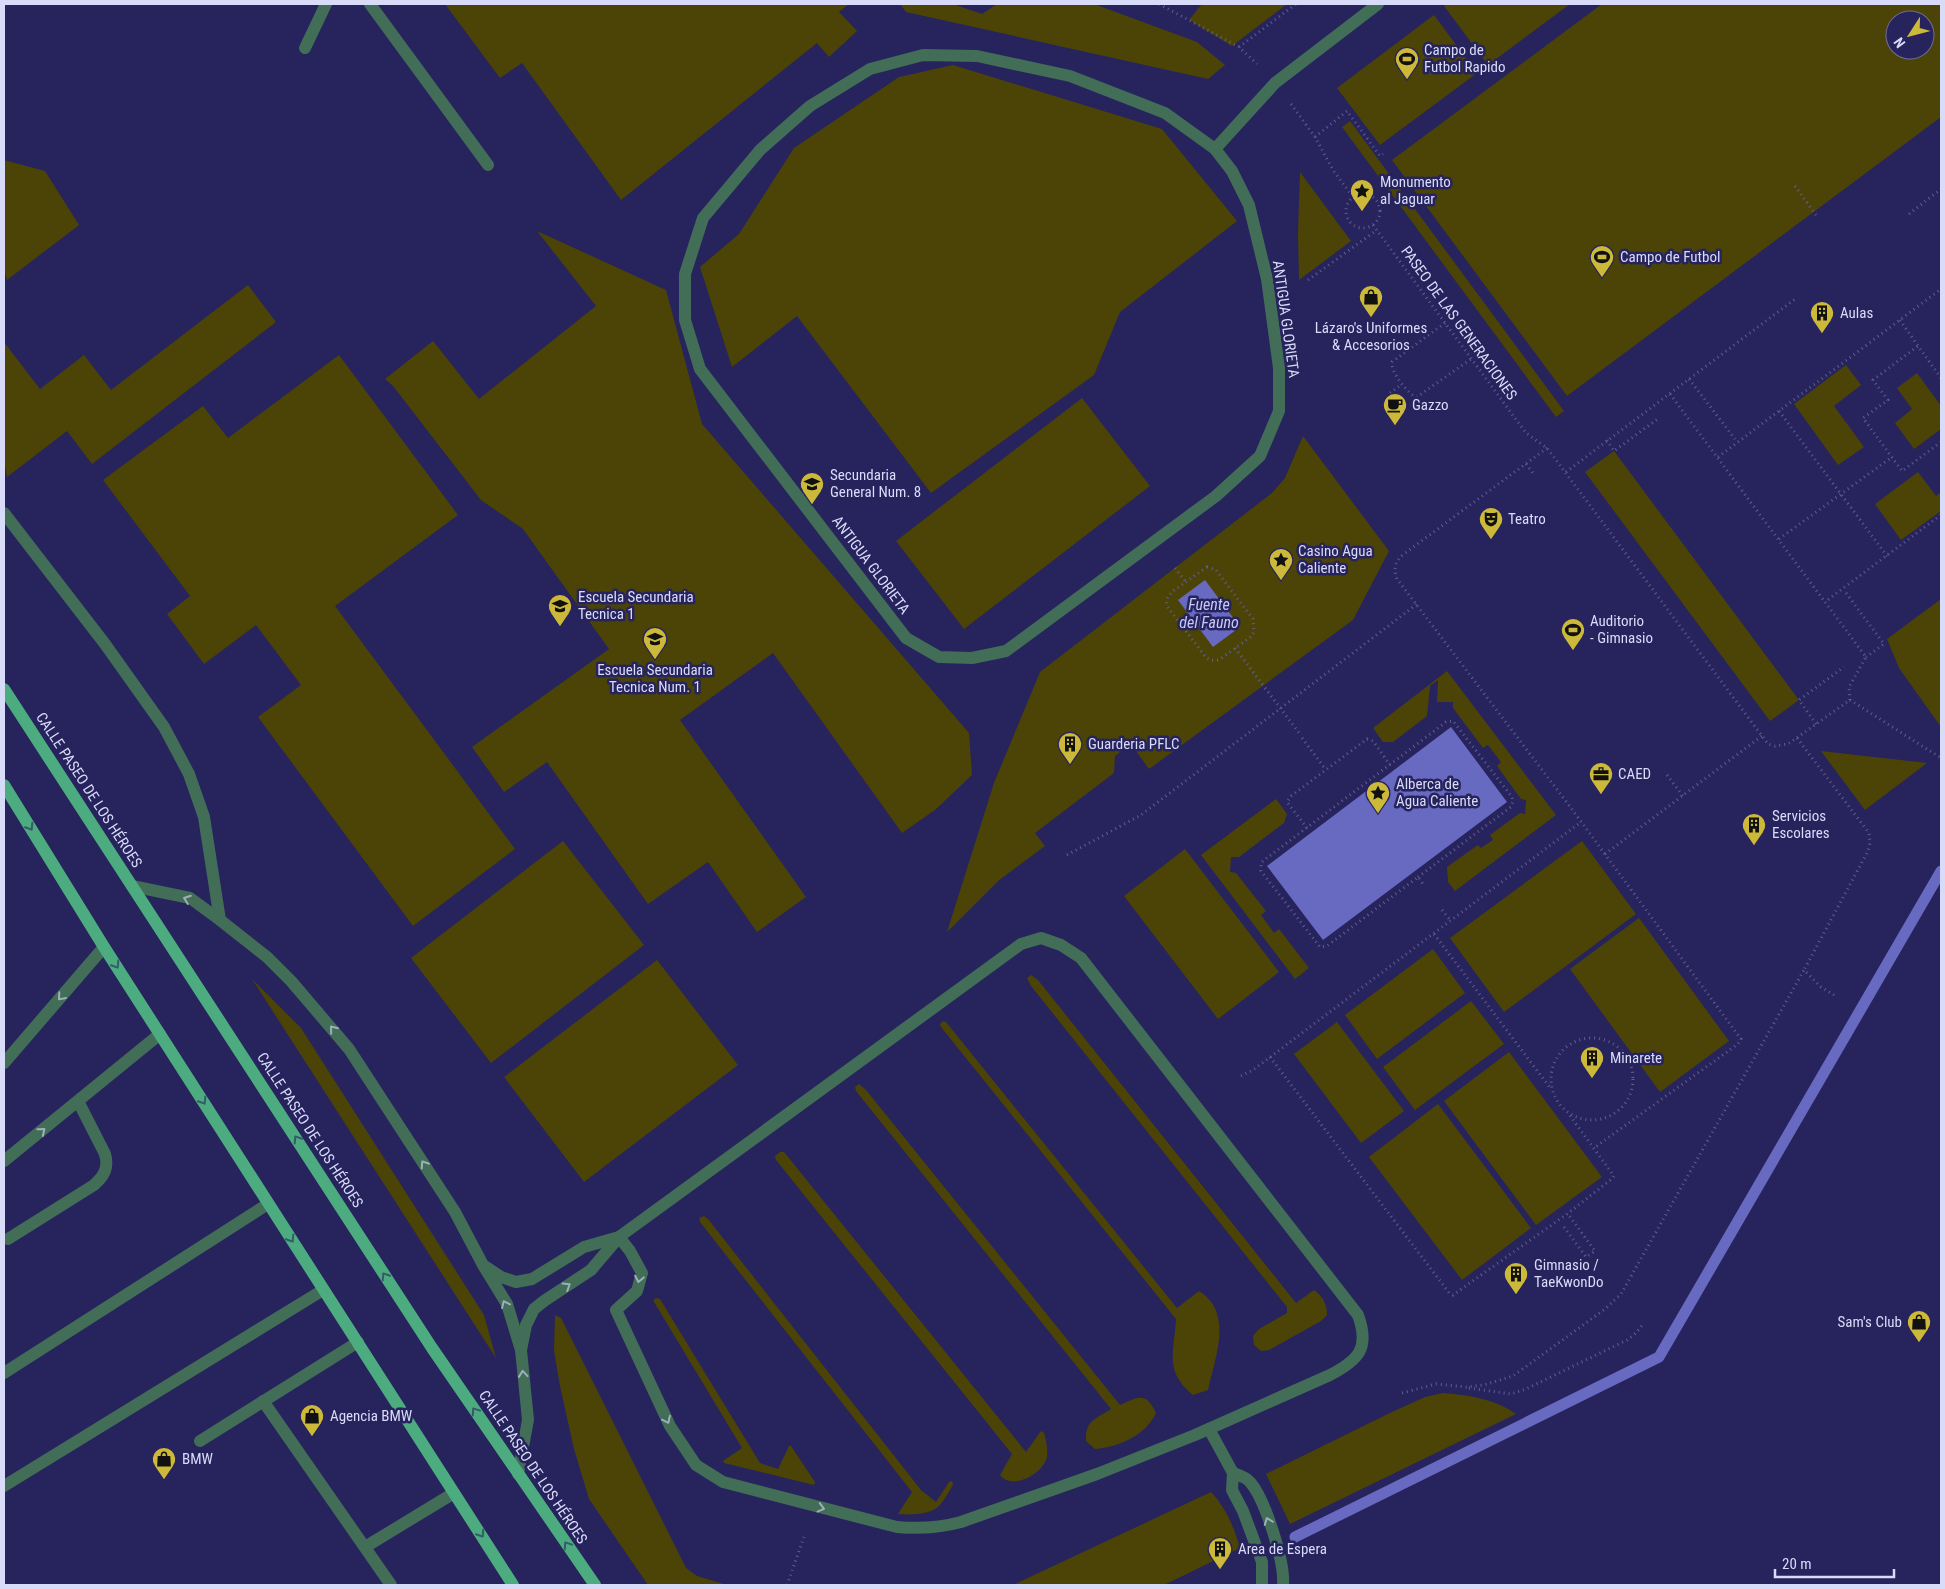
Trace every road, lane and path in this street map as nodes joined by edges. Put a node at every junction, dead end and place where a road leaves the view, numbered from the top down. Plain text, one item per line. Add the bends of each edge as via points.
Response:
1 (326, 4) edge
2 (370, 4) edge
3 (1159, 4) edge
4 (1296, 4) edge
5 (1378, 4) edge
6 (1239, 47) junction
7 (305, 48) dead end
8 (1259, 66) dead end
9 (1275, 83) junction
10 (1315, 137) junction
11 (1215, 149) junction
12 (1383, 154) dead end
13 (488, 165) dead end
14 (1795, 186) dead end
15 (1941, 189) edge
16 (1353, 196) junction
17 (1909, 214) dead end
18 (1816, 215) dead end
19 (1373, 225) junction
20 (1377, 230) junction
21 (1308, 280) dead end
22 (1941, 289) edge
23 (1795, 299) dead end
24 (1900, 320) junction
25 (1445, 323) junction
26 (1918, 346) junction
27 (1471, 359) junction
28 (1941, 378) edge
29 (1689, 379) junction
30 (1402, 384) junction
31 (1390, 393) dead end
32 (1670, 394) junction
33 (1779, 411) junction
34 (1659, 418) dead end
35 (1735, 439) dead end
36 (1606, 440) junction
37 (1941, 442) edge
38 (1547, 448) junction
39 (1718, 457) junction
40 (1892, 457) junction
41 (1526, 464) junction
42 (1566, 472) junction
43 (1533, 473) dead end
44 (1841, 494) junction
45 (4, 513) edge
46 (1941, 515) edge
47 (1778, 539) junction
48 (1887, 556) junction
49 (1175, 568) dead end
50 (1186, 582) junction
51 (1846, 593) dead end
52 (1825, 602) junction
53 (1417, 604) junction
54 (1235, 648) junction
55 (1866, 657) junction
56 (1844, 667) dead end
57 (4, 688) edge
58 (1850, 700) junction
59 (1280, 708) junction
60 (1816, 724) junction
61 (1299, 734) dead end
62 (1762, 736) junction
63 (1302, 738) dead end
64 (1797, 738) junction
65 (1941, 758) edge
66 (1390, 764) junction
67 (1326, 770) junction
68 (1667, 775) dead end
69 (4, 785) edge
70 (1682, 796) junction
71 (1581, 822) junction
72 (1307, 828) junction
73 (1605, 854) junction
74 (1066, 855) dead end
75 (1418, 877) junction
76 (1423, 884) dead end
77 (132, 886) junction
78 (1442, 910) dead end
79 (220, 920) junction
80 (1451, 921) junction
81 (1434, 934) junction
82 (104, 947) junction
83 (1804, 970) junction
84 (1834, 995) dead end
85 (160, 1034) junction
86 (1270, 1057) junction
87 (4, 1063) edge
88 (1241, 1076) dead end
89 (1553, 1091) junction
90 (78, 1101) junction
91 (1568, 1113) junction
92 (1594, 1148) junction
93 (4, 1161) edge
94 (268, 1204) junction
95 (1567, 1214) junction
96 (1564, 1227) dead end
97 (5, 1237) edge
98 (620, 1237) junction
99 (483, 1265) junction
100 (323, 1290) junction
101 (1644, 1323) dead end
102 (358, 1342) junction
103 (521, 1350) junction
104 (4, 1373) edge
105 (1466, 1387) junction
106 (1402, 1393) dead end
107 (263, 1401) junction
108 (1209, 1429) junction
109 (200, 1441) dead end
110 (1233, 1473) junction
111 (518, 1474) junction
112 (4, 1486) edge
113 (454, 1493) junction
114 (804, 1537) dead end
115 (365, 1547) junction
116 (391, 1585) edge
117 (513, 1585) edge
118 (595, 1585) edge
119 (787, 1585) edge
120 (1262, 1585) edge
121 (1283, 1585) edge

1 - 7 street
2 - 13 street
3 - 6 path
4 - 6 path
5 - 9 street
6 - 8 path
9 - 10 path
9 - 11 street
10 - 12 path via 1347,111 1380,156
10 - 16 path
11 - 11 street, ANTIGUA GLORIETA via 1232,171 1249,205 1268,288 1280,368 1279,411 1260,456 1216,496 1006,651 972,658 939,657 906,638 700,369 685,320 685,274 704,218 760,150 810,106 870,69 923,55 977,56 1070,76 1165,113
14 - 18 path
15 - 17 path
16 - 19 path via 1368,194 1377,200 1381,211
16 - 19 path via 1346,206 1347,218 1356,227
19 - 20 path, PASEO DE LAS GENERACIONES
20 - 21 path
20 - 25 path, PASEO DE LAS GENERACIONES
22 - 24 path
23 - 29 path
24 - 26 path
24 - 33 path
25 - 27 path, PASEO DE LAS GENERACIONES
25 - 30 path via 1392,362 1393,371
26 - 28 path
26 - 40 path via 1873,380 1888,400 1863,418
27 - 30 path via 1417,397 1412,396
27 - 38 path, PASEO DE LAS GENERACIONES via 1526,433
29 - 32 path
29 - 35 path
30 - 31 path
32 - 36 path
32 - 39 path
33 - 39 path
33 - 44 path
34 - 36 path via 1614,451
36 - 42 path
37 - 40 path via 1902,471
38 - 41 path
38 - 42 path, PASEO DE LAS GENERACIONES
39 - 47 path
40 - 44 path
41 - 43 path
41 - 53 path via 1399,558 1394,571 1397,579
42 - 62 path, PASEO DE LAS GENERACIONES
44 - 47 path
44 - 48 path
45 - 79 street via 164,726 189,774 204,817
46 - 48 path
47 - 52 path
48 - 52 path
49 - 50 path
50 - 54 path via 1168,595 1166,601 1198,648 1208,660 1213,661
50 - 54 path via 1207,567 1216,570 1253,619 1252,636
51 - 55 path via 1884,644
52 - 55 path
53 - 59 path
53 - 71 path
54 - 59 path
55 - 58 path via 1849,687
56 - 60 path via 1798,700
57 - 77 main road, CALLE PASEO DE LOS HÉROES
58 - 60 path
58 - 65 path
59 - 61 path
59 - 74 path via 1140,815
60 - 64 path
62 - 64 path via 1774,746 1788,744
62 - 70 path
63 - 67 path
64 - 83 path via 1868,834 1870,842
66 - 67 path via 1373,741 1367,739
66 - 72 path
66 - 75 path via 1446,722 1453,721 1513,801 1511,807
67 - 72 path via 1290,796 1287,802
68 - 70 path
69 -> 82 main road
70 - 73 path
71 - 73 path
71 - 80 path
72 - 75 path via 1263,860 1260,867 1320,947 1327,946
73 - 92 path via 1741,1039
75 - 76 path
79 -> 77 street via 190,898
111 -> 77 main road, CALLE PASEO DE LOS HÉROES via 432,1348
78 - 80 path
99 -> 79 street via 455,1212 349,1049 291,981 267,957
80 - 81 path
81 - 86 path
81 - 89 path
82 -> 85 main road
82 -> 87 street
83 - 84 path
83 - 105 path via 1621,1294 1513,1376
85 - 90 street
85 -> 94 main road
86 - 88 path
86 - 95 path via 1450,1294 1456,1294
89 - 91 path
89 - 91 path via 1551,1077 1554,1064 1561,1052 1572,1044 1584,1038 1599,1038 1623,1051 1630,1063 1633,1089 1619,1112 1594,1121
93 -> 90 street
90 - 97 street via 106,1154 108,1162 103,1177
91 - 92 path
92 - 95 path via 1614,1176
94 -> 100 main road
94 - 104 street
95 - 96 path via 1595,1251 1586,1257
98 - 99 street via 584,1247 532,1279 516,1282
103 -> 98 street via 526,1325 534,1309 591,1270
98 -> 108 street via 642,1273 637,1290 616,1310 670,1426 696,1465 723,1482 871,1522 921,1529 940,1527 1097,1474
98 - 108 street via 1021,944 1041,938 1061,944 1081,958 1358,1315 1363,1330 1362,1346 1348,1366
103 -> 99 street via 507,1304
100 - 102 main road
100 - 112 street
101 - 105 path via 1627,1340 1526,1389 1499,1394
102 - 107 street
102 - 113 main road
111 -> 103 street via 528,1420
105 - 106 path via 1436,1384
107 - 109 street
107 - 115 street
108 - 110 street
110 - 120 street via 1232,1490 1262,1562
121 -> 110 street via 1280,1556 1258,1496 1250,1481
118 -> 111 main road, CALLE PASEO DE LOS HÉROES
113 - 115 street
113 -> 117 main road
114 - 119 path
115 - 116 street

